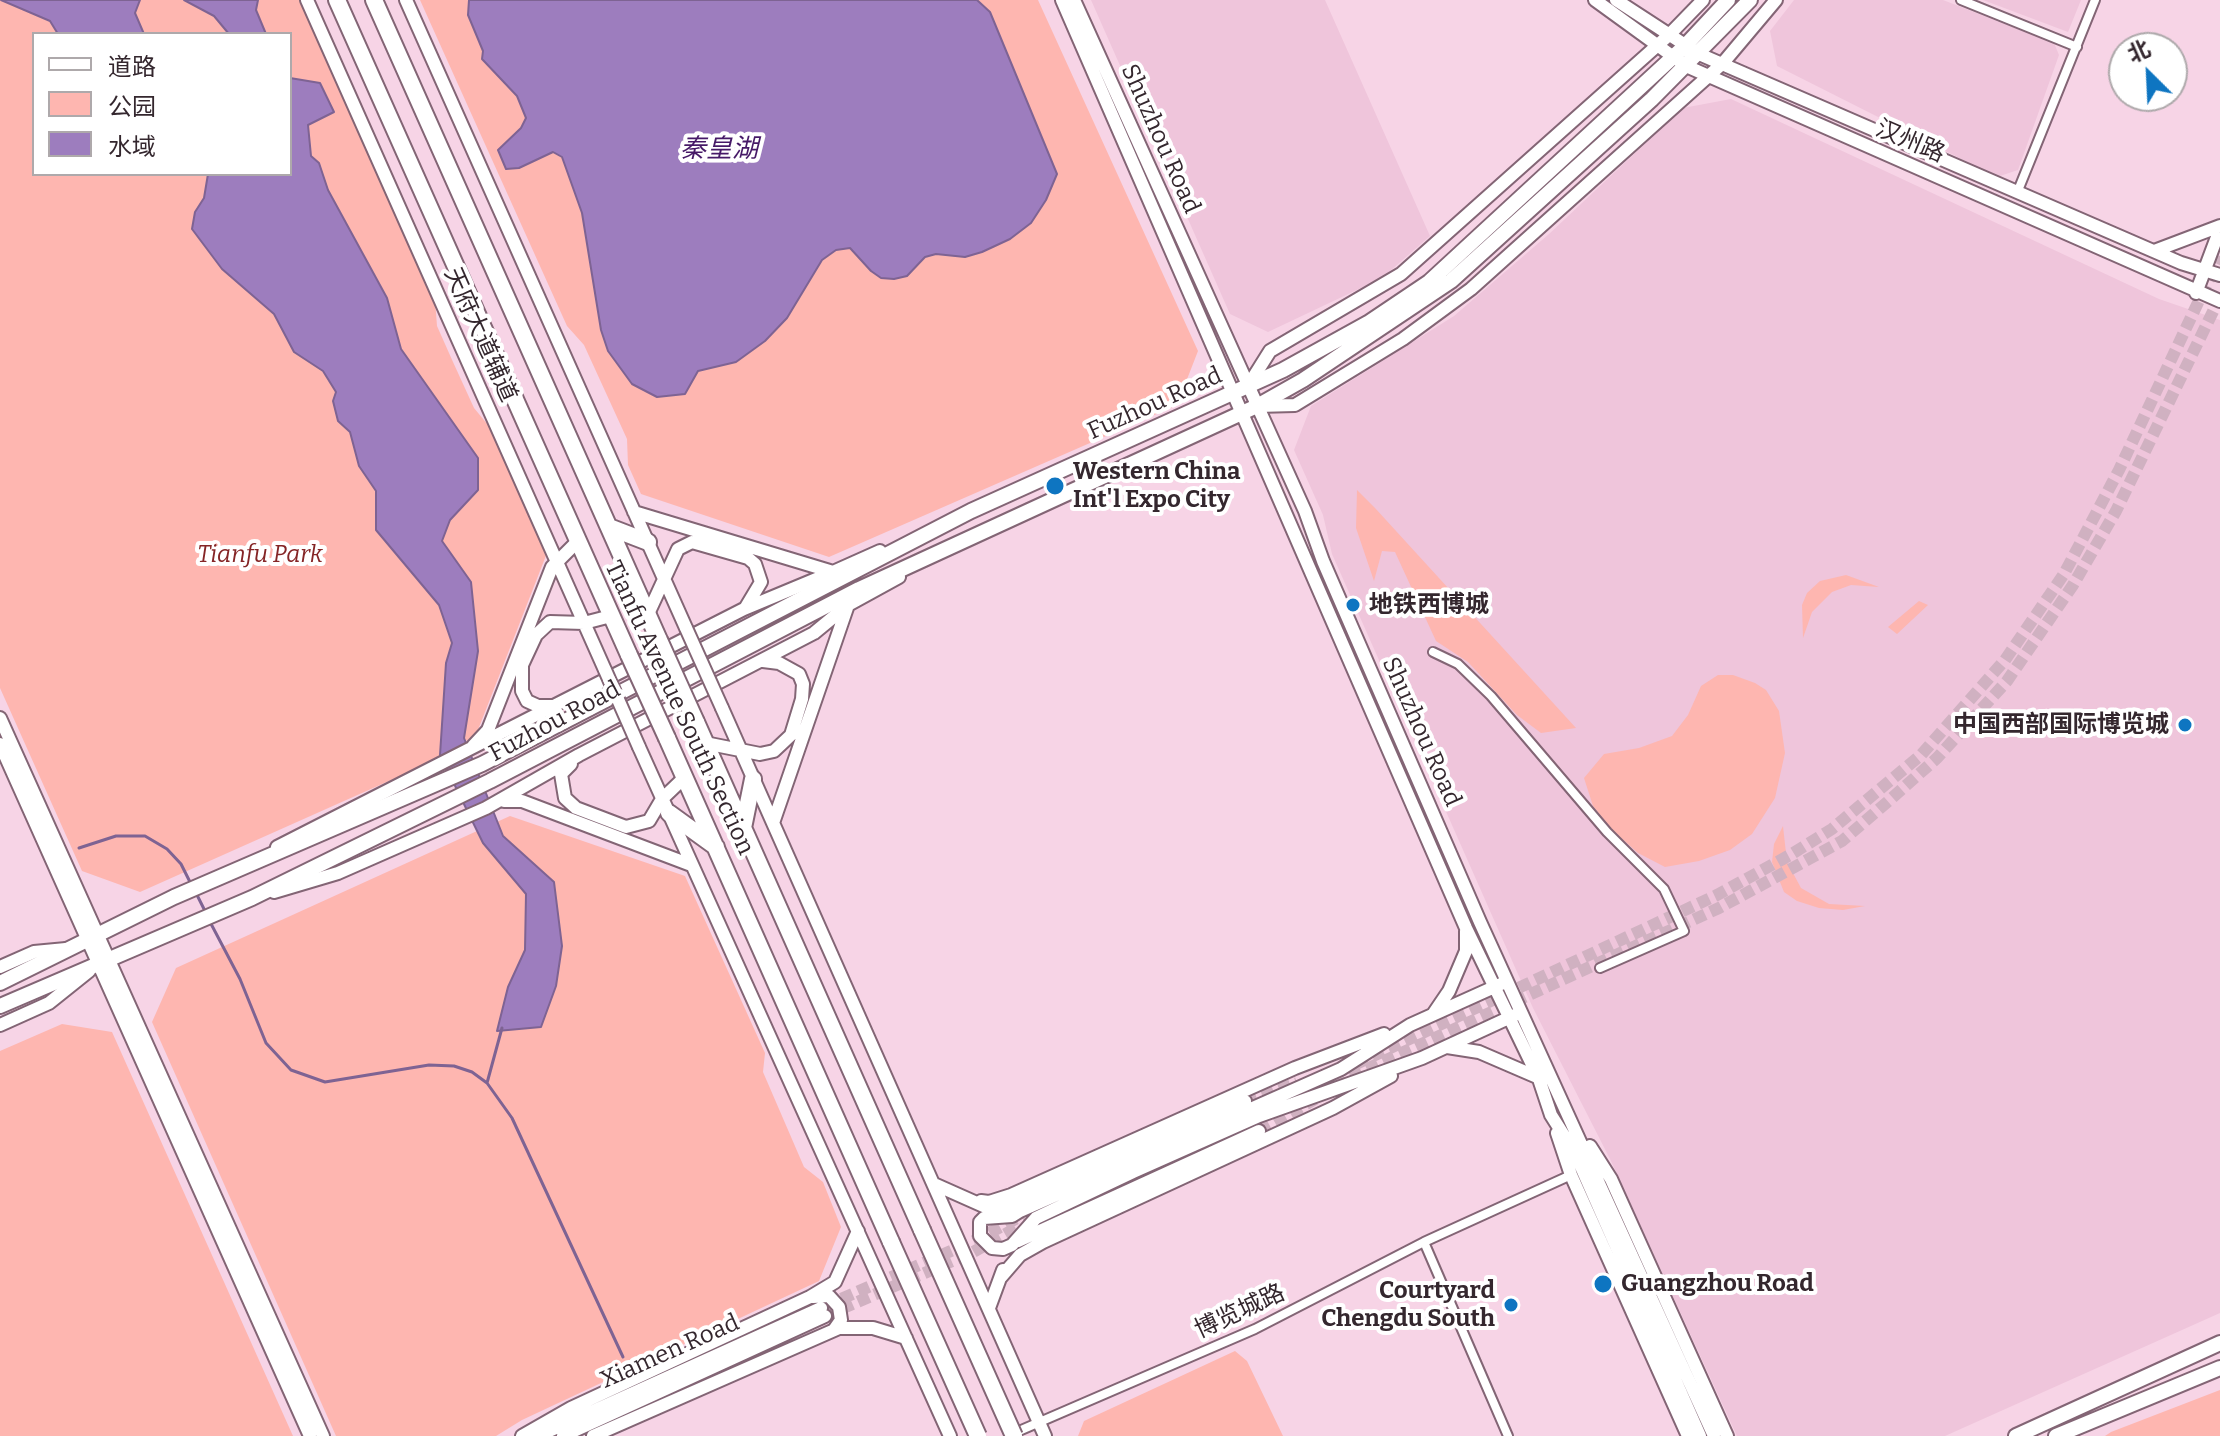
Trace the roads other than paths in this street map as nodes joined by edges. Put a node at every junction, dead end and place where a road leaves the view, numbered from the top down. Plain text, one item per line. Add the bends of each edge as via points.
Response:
1 (307, 0) edge
2 (374, 0) edge
3 (406, 0) edge
4 (1062, 0) edge
5 (1074, 0) edge
6 (1595, 0) edge
7 (1616, 0) edge
8 (1703, 0) edge
9 (1728, 0) edge
10 (1750, 0) edge
11 (1776, 0) edge
12 (1961, 0) edge
13 (2095, 0) edge
14 (339, 3) edge
15 (1669, 35) junction
16 (1685, 46) junction
17 (1655, 47) junction
18 (2077, 47) junction
19 (1699, 54) junction
20 (1672, 58) junction
21 (1723, 63) junction
22 (1686, 66) junction
23 (1707, 77) junction
24 (2017, 193) junction
25 (2220, 227) edge
26 (2154, 251) junction
27 (2207, 271) junction
28 (2220, 275) edge
29 (2196, 293) junction
30 (2220, 301) edge
31 (1248, 386) junction
32 (1232, 394) junction
33 (1257, 406) junction
34 (1241, 413) junction
35 (971, 511) junction
36 (634, 512) junction
37 (609, 527) junction
38 (969, 539) junction
39 (577, 542) junction
40 (648, 542) junction
41 (556, 561) junction
42 (833, 572) junction
43 (664, 578) junction
44 (848, 605) junction
45 (744, 609) junction
46 (648, 614) junction
47 (611, 616) junction
48 (584, 623) junction
49 (1433, 652) dead end
50 (763, 661) junction
51 (559, 706) junction
52 (0, 718) edge
53 (705, 743) junction
54 (0, 744) edge
55 (740, 750) junction
56 (579, 755) junction
57 (460, 756) junction
58 (685, 777) junction
59 (753, 779) junction
60 (665, 806) junction
61 (486, 808) junction
62 (773, 823) junction
63 (743, 828) junction
64 (46, 837) junction
65 (717, 848) junction
66 (691, 865) junction
67 (238, 868) junction
68 (66, 878) junction
69 (252, 898) junction
70 (1466, 928) junction
71 (99, 935) junction
72 (73, 948) junction
73 (104, 961) junction
74 (0, 967) edge
75 (1600, 968) dead end
76 (0, 983) edge
77 (1501, 983) junction
78 (0, 1006) edge
79 (1433, 1015) junction
80 (1516, 1015) junction
81 (0, 1025) edge
82 (1410, 1025) junction
83 (1447, 1047) junction
84 (1422, 1058) junction
85 (1539, 1079) junction
86 (1245, 1101) tunnel mouth
87 (1564, 1105) junction
88 (1551, 1115) junction
89 (1259, 1131) tunnel mouth
90 (1571, 1175) junction
91 (934, 1184) junction
92 (965, 1197) junction
93 (988, 1208) junction
94 (1020, 1211) junction
95 (858, 1231) junction
96 (1424, 1242) junction
97 (1012, 1245) junction
98 (1001, 1277) junction
99 (810, 1297) junction
100 (989, 1308) junction
101 (834, 1330) junction
102 (906, 1338) junction
103 (2220, 1343) edge
104 (2220, 1368) edge
105 (2104, 1414) junction
106 (1038, 1421) junction
107 (310, 1436) edge
108 (323, 1436) edge
109 (522, 1436) edge
110 (538, 1436) edge
111 (563, 1436) edge
112 (593, 1436) edge
113 (950, 1436) edge
114 (978, 1436) edge
115 (1011, 1436) edge
116 (1045, 1436) edge
117 (1508, 1436) edge
118 (1688, 1436) edge
119 (1700, 1436) edge
120 (1714, 1436) edge
121 (1727, 1436) edge
122 (2016, 1436) edge
123 (2056, 1436) edge
124 (2077, 1436) edge

1 - 41 main road, 天府大道辅道
2 - 37 highway, Tianfu Avenue South Section
3 - 36 main road
4 - 32 main road, Shuzhou Road
5 - 31 main road, Shuzhou Road
6 - 17 main road, 汉州路
7 - 15 main road, 汉州路
8 - 15 main road, Fuzhou Road
9 - 16 main road, Fuzhou Road
10 - 19 main road, Fuzhou Road
11 - 21 main road, Fuzhou Road
12 - 18 street
13 - 18 street
14 - 39 highway, Tianfu Avenue South Section
15 - 16 main road, 汉州路
15 - 17 main road, Fuzhou Road
16 - 19 main road, 汉州路
16 - 20 main road, Fuzhou Road
17 - 20 main road, 汉州路
17 - 31 main road, Fuzhou Road via 1401,274 1270,351
18 - 24 street
19 - 21 main road, 汉州路
19 - 22 main road, Fuzhou Road
20 - 22 main road, 汉州路
20 - 31 main road, Fuzhou Road via 1429,282 1368,323
21 - 23 main road, Fuzhou Road
21 - 24 main road, 汉州路
22 - 23 main road, 汉州路
22 - 33 main road, Fuzhou Road via 1451,281
23 - 29 main road, 汉州路
23 - 33 main road, Fuzhou Road via 1471,289 1403,339 1295,405
24 - 26 main road, 汉州路
25 - 26 main road
25 - 27 main road
26 - 27 main road, 汉州路
27 - 28 main road, 汉州路
27 - 29 main road
29 - 30 main road, 汉州路
31 - 32 main road, Fuzhou Road
31 - 33 main road, Shuzhou Road
32 - 34 main road, Shuzhou Road
32 - 35 main road, Fuzhou Road
33 - 34 main road, Fuzhou Road
33 - 77 main road, Shuzhou Road
34 - 38 main road, Fuzhou Road
34 - 70 main road, Shuzhou Road
35 - 42 main road
35 - 67 main road, Fuzhou Road via 482,764
36 - 40 main road
36 - 42 main road
37 - 40 highway
37 - 46 highway, Tianfu Avenue South Section
38 - 44 main road
38 - 69 main road, Fuzhou Road via 859,589
39 - 41 main road
39 - 47 highway, Tianfu Avenue South Section
40 - 43 main road
41 - 48 main road, 天府大道辅道
41 - 57 main road via 488,730
42 - 45 main road
43 - 45 main road via 678,549 692,542 748,558 761,582
43 - 46 main road
43 - 55 main road, bridge
44 - 50 main road via 814,633
44 - 62 main road
45 - 51 main road
46 - 53 highway, Tianfu Avenue South Section, bridge
47 - 48 main road
47 - 58 highway, Tianfu Avenue South Section, bridge
48 - 51 main road via 545,625 522,665 527,701
48 - 60 main road, 天府大道辅道, bridge
49 - 75 street via 1458,664 1491,696 1607,832 1664,889 1684,931
50 - 55 main road via 799,674 802,699 783,744 760,754
50 - 56 main road
51 - 57 main road
52 - 64 main road
53 - 55 main road
53 - 63 highway, Tianfu Avenue South Section
54 - 64 main road
55 - 59 main road
56 - 60 main road via 561,774 565,798 576,808 626,827 649,821
56 - 61 main road
57 - 67 main road
58 - 60 main road
58 - 65 highway, Tianfu Avenue South Section
59 - 62 main road
59 - 63 highway
60 - 65 highway
60 - 66 main road, 天府大道辅道
61 - 66 main road via 509,799 522,801
61 - 69 main road via 338,873
62 - 91 main road
63 - 115 highway, Tianfu Avenue South Section, bridge
64 - 68 main road
65 - 114 highway, Tianfu Avenue South Section, bridge
66 - 95 main road, 天府大道辅道
67 - 71 main road, Fuzhou Road
68 - 71 main road
68 - 73 main road
69 - 73 main road, Fuzhou Road
70 - 77 main road, Shuzhou Road
70 - 79 main road via 1466,951
71 - 72 main road, Fuzhou Road
71 - 73 main road
72 - 74 main road via 34,952
72 - 76 main road, Fuzhou Road
73 - 78 main road, Fuzhou Road
73 - 81 main road via 49,1003
73 - 107 main road
73 - 108 main road
77 - 79 main road
77 - 80 main road, Shuzhou Road
79 - 82 main road
80 - 83 main road
80 - 85 main road, Shuzhou Road
80 - 87 main road, Shuzhou Road
82 - 92 main road via 1295,1068 1011,1195 989,1202
82 - 94 main road via 1341,1069
83 - 84 main road
83 - 85 main road via 1479,1052
84 - 97 main road via 1259,1116 1133,1172 1036,1218
84 - 98 main road via 1333,1108 1043,1242 1020,1255
85 - 88 main road, Shuzhou Road
86 - 93 main road via 1041,1194
87 - 120 main road, Shuzhou Road
87 - 121 main road via 1611,1179
88 - 90 main road
88 - 119 main road, Shuzhou Road via 1575,1153
89 - 97 main road
90 - 96 street, 博览城路
90 - 118 main road
91 - 92 main road
91 - 100 main road
92 - 93 main road
93 - 94 main road
94 - 97 main road via 980,1222 980,1236 992,1248
95 - 99 main road via 835,1282
95 - 102 main road, 天府大道辅道
96 - 106 street, 博览城路 via 1255,1329
96 - 117 street
97 - 98 main road
98 - 100 main road
99 - 101 main road via 835,1300 841,1314
99 - 109 main road
100 - 106 main road
101 - 102 main road via 873,1328
101 - 112 main road
102 - 113 main road, 天府大道辅道
103 - 122 main road
104 - 105 main road
105 - 123 main road
105 - 124 main road
106 - 115 street, 博览城路
106 - 116 main road
110 - 111 main road, Xiamen Road via 823,1312

